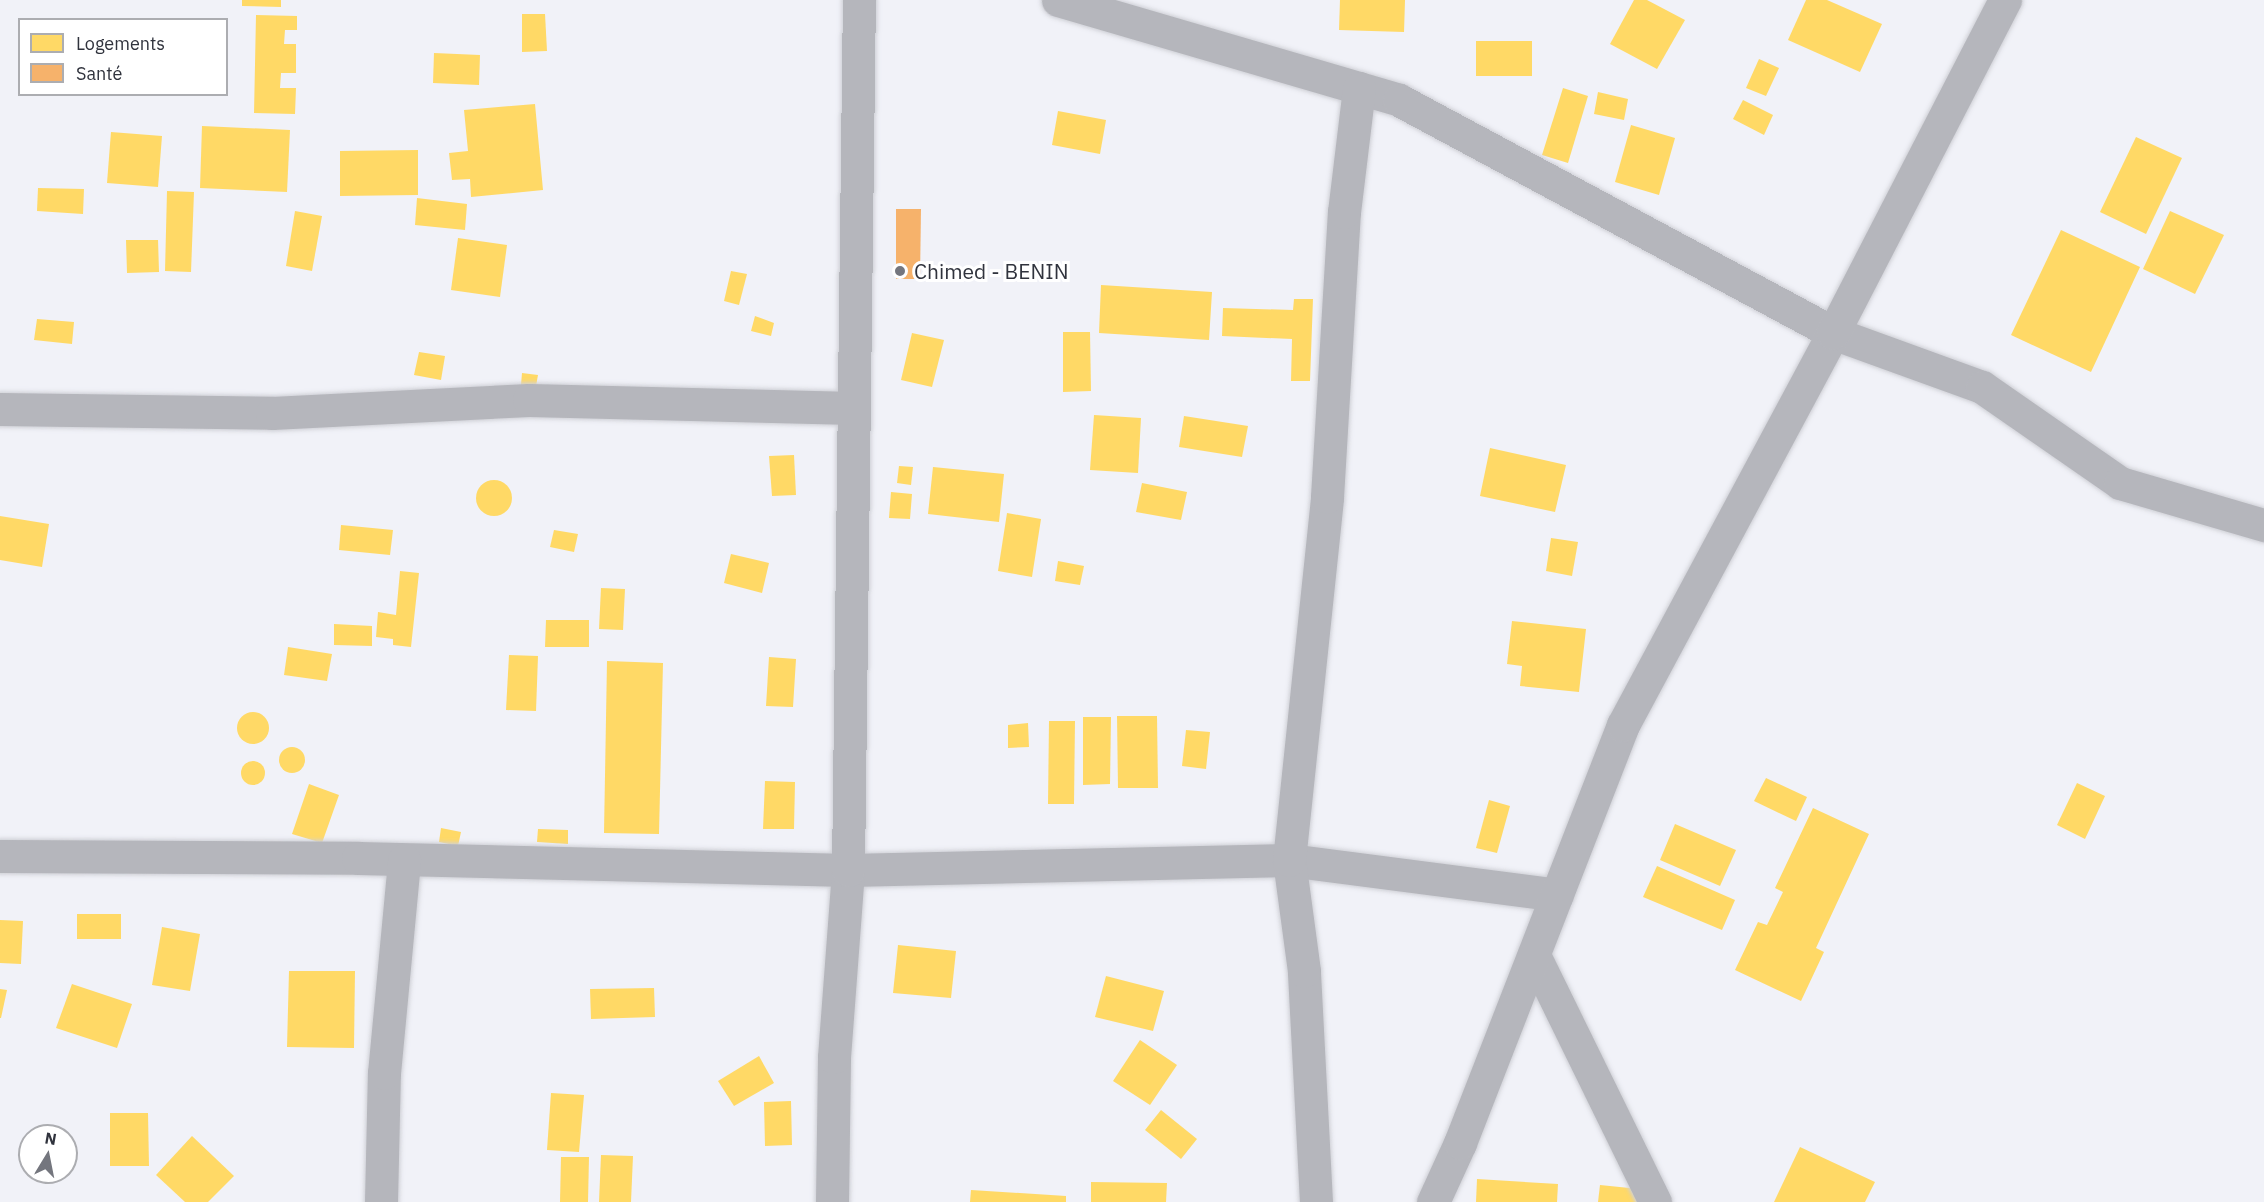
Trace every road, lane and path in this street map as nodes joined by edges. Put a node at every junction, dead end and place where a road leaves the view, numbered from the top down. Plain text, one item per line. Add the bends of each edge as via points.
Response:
1 (859, 0) edge
2 (1058, 0) edge
3 (2005, 0) edge
4 (1359, 88) junction
5 (1833, 333) junction
6 (854, 408) junction
7 (0, 409) edge
8 (2264, 525) edge
9 (0, 856) edge
10 (404, 860) junction
11 (1289, 860) junction
12 (848, 870) junction
13 (1557, 895) junction
14 (1534, 955) junction
15 (381, 1202) edge
16 (832, 1202) edge
17 (1316, 1202) edge
18 (1433, 1202) edge
19 (1655, 1202) edge

1 - 6 street
2 - 4 street
3 - 5 street
4 - 5 street via 1399,100
4 - 11 street via 1344,212 1327,497
5 - 8 street via 1982,387 2120,483
5 - 13 street via 1623,725
6 - 7 street via 529,400 272,413
6 - 12 street
9 - 10 street
10 - 12 street
10 - 15 street via 384,1073
11 - 12 street
11 - 13 street
11 - 17 street via 1304,970
12 - 16 street via 834,1057
13 - 14 street
14 - 18 street
14 - 19 street

